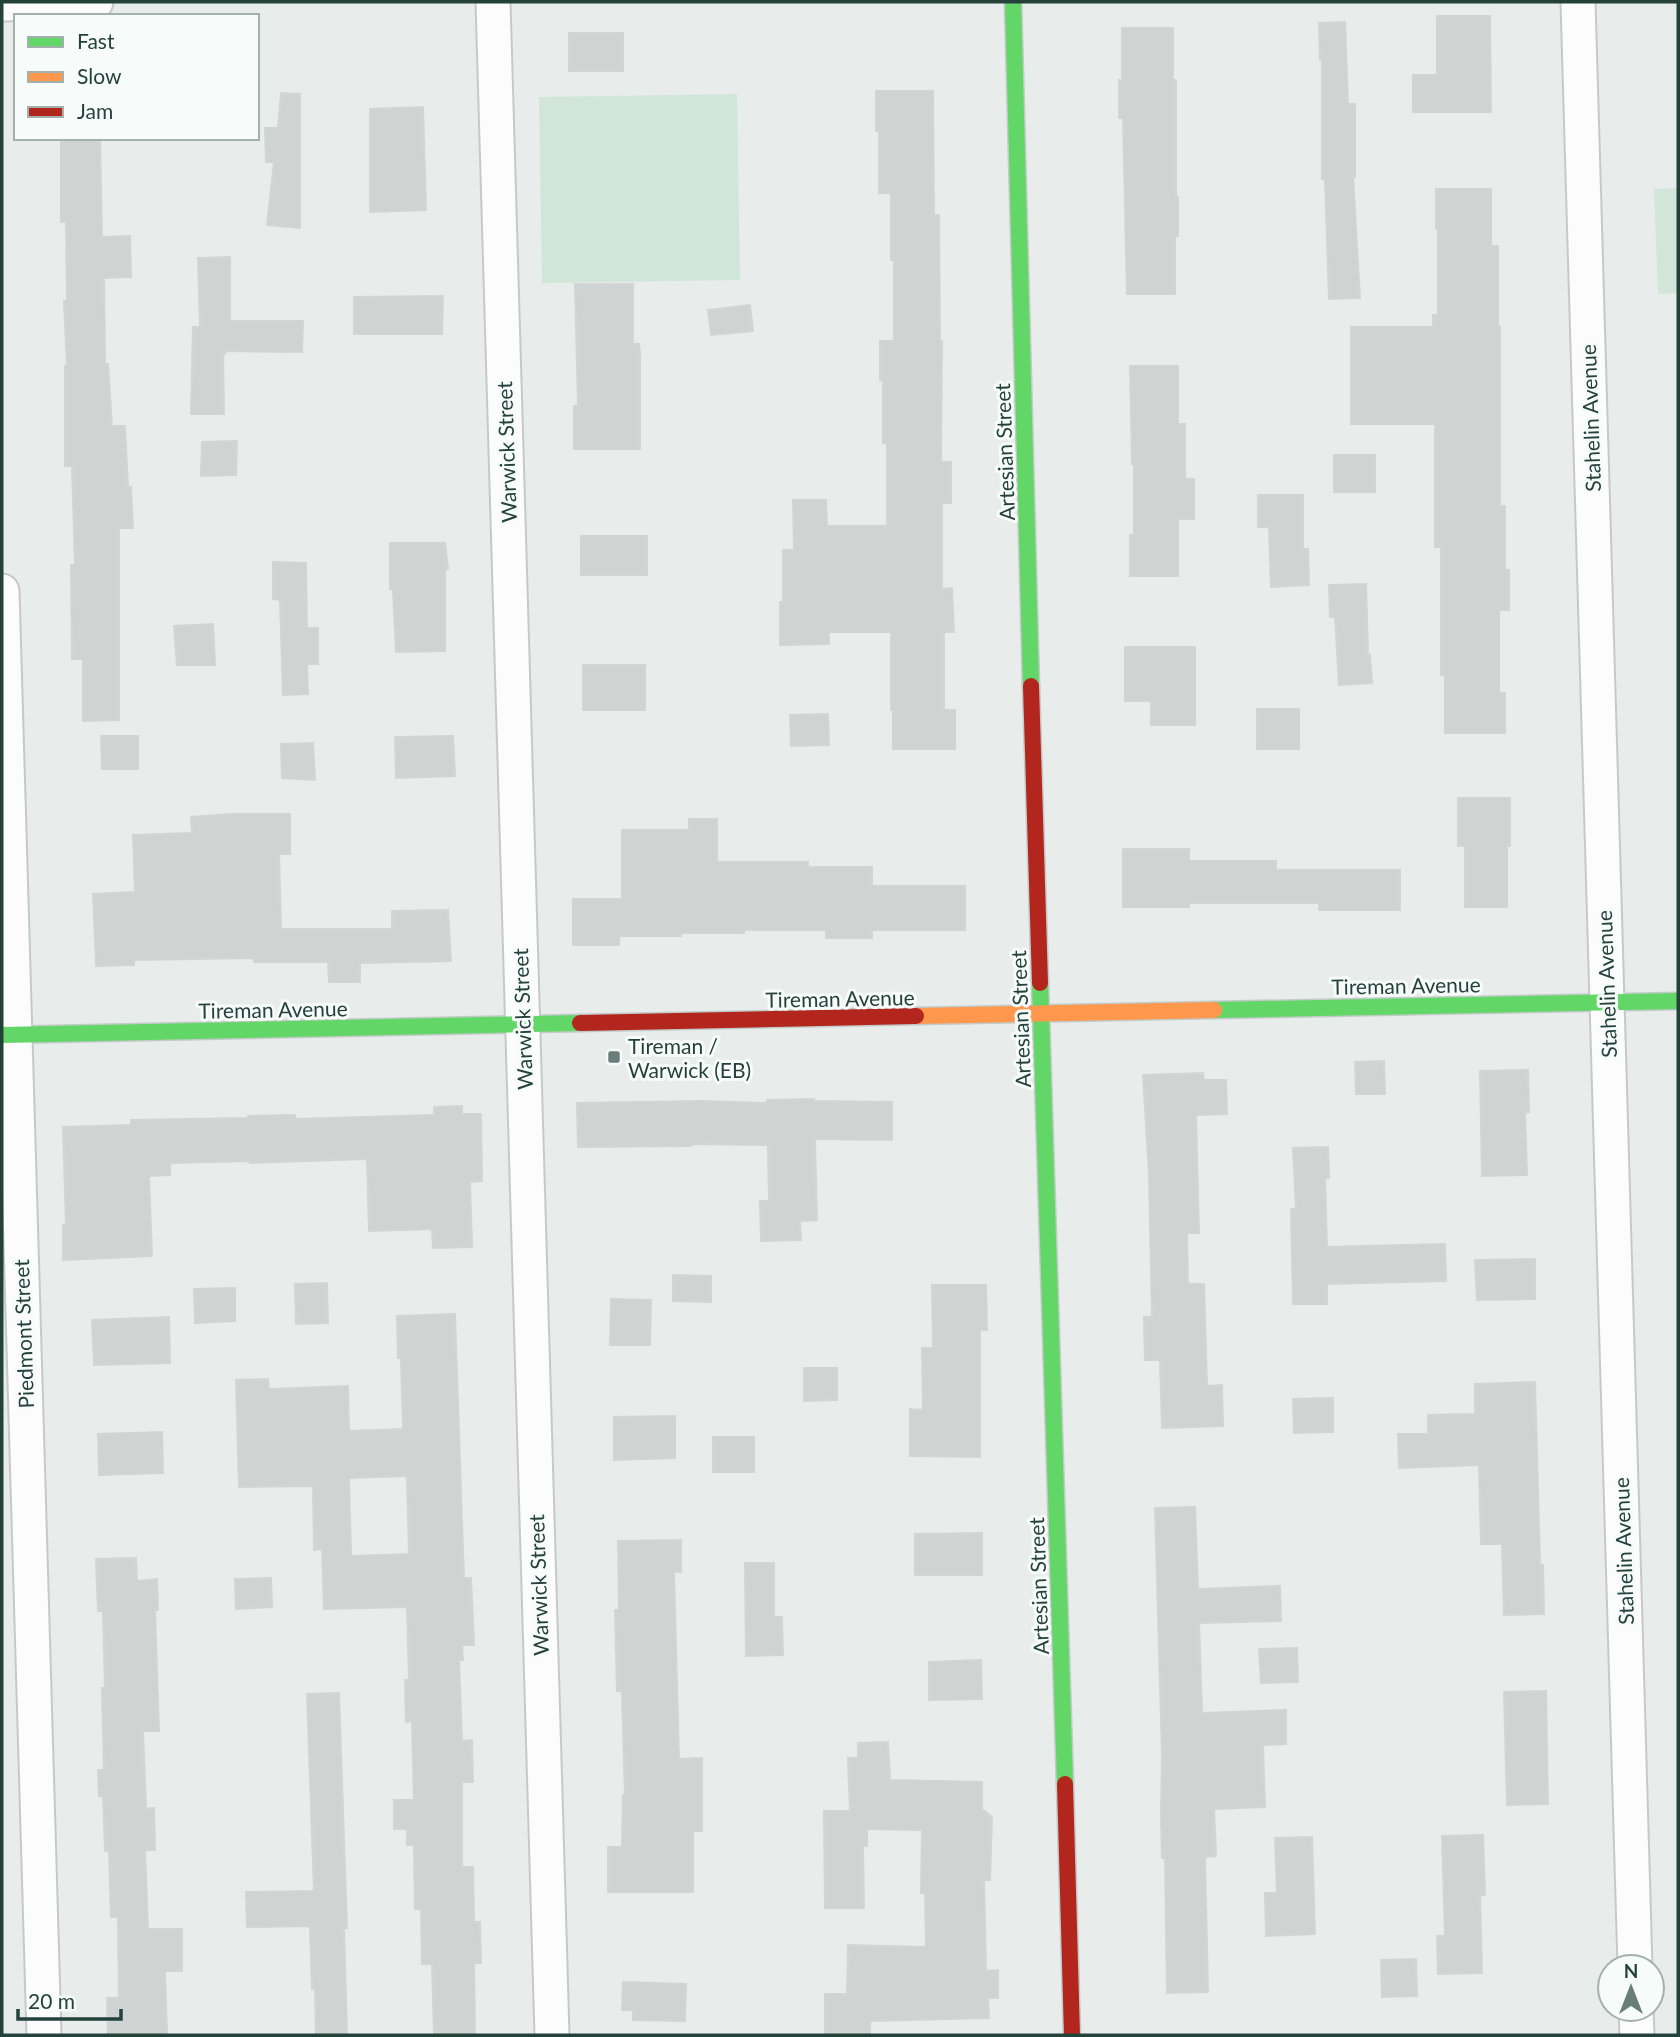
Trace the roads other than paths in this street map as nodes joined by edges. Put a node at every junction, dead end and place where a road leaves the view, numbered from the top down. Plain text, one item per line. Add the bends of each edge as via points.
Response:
1 (96, 2) edge
2 (493, 2) edge
3 (1013, 2) edge
4 (1578, 2) edge
5 (2, 4) edge
6 (2, 591) edge
7 (1678, 1001) edge
8 (1607, 1002) junction
9 (1042, 1015) junction
10 (522, 1025) junction
11 (8, 1035) edge
12 (1635, 1953) edge
13 (44, 2035) edge
14 (552, 2035) edge
15 (1072, 2035) edge

1 - 5 street
2 - 10 street, Warwick Street
3 - 9 street, Artesian Street
4 - 8 street, Stahelin Avenue
6 - 11 street, Piedmont Street
7 - 8 street, Tireman Avenue
8 - 9 street, Tireman Avenue
8 - 12 street, Stahelin Avenue
9 - 10 street, Tireman Avenue
9 - 15 street, Artesian Street
10 - 11 street, Tireman Avenue
10 - 14 street, Warwick Street
11 - 13 street, Piedmont Street

